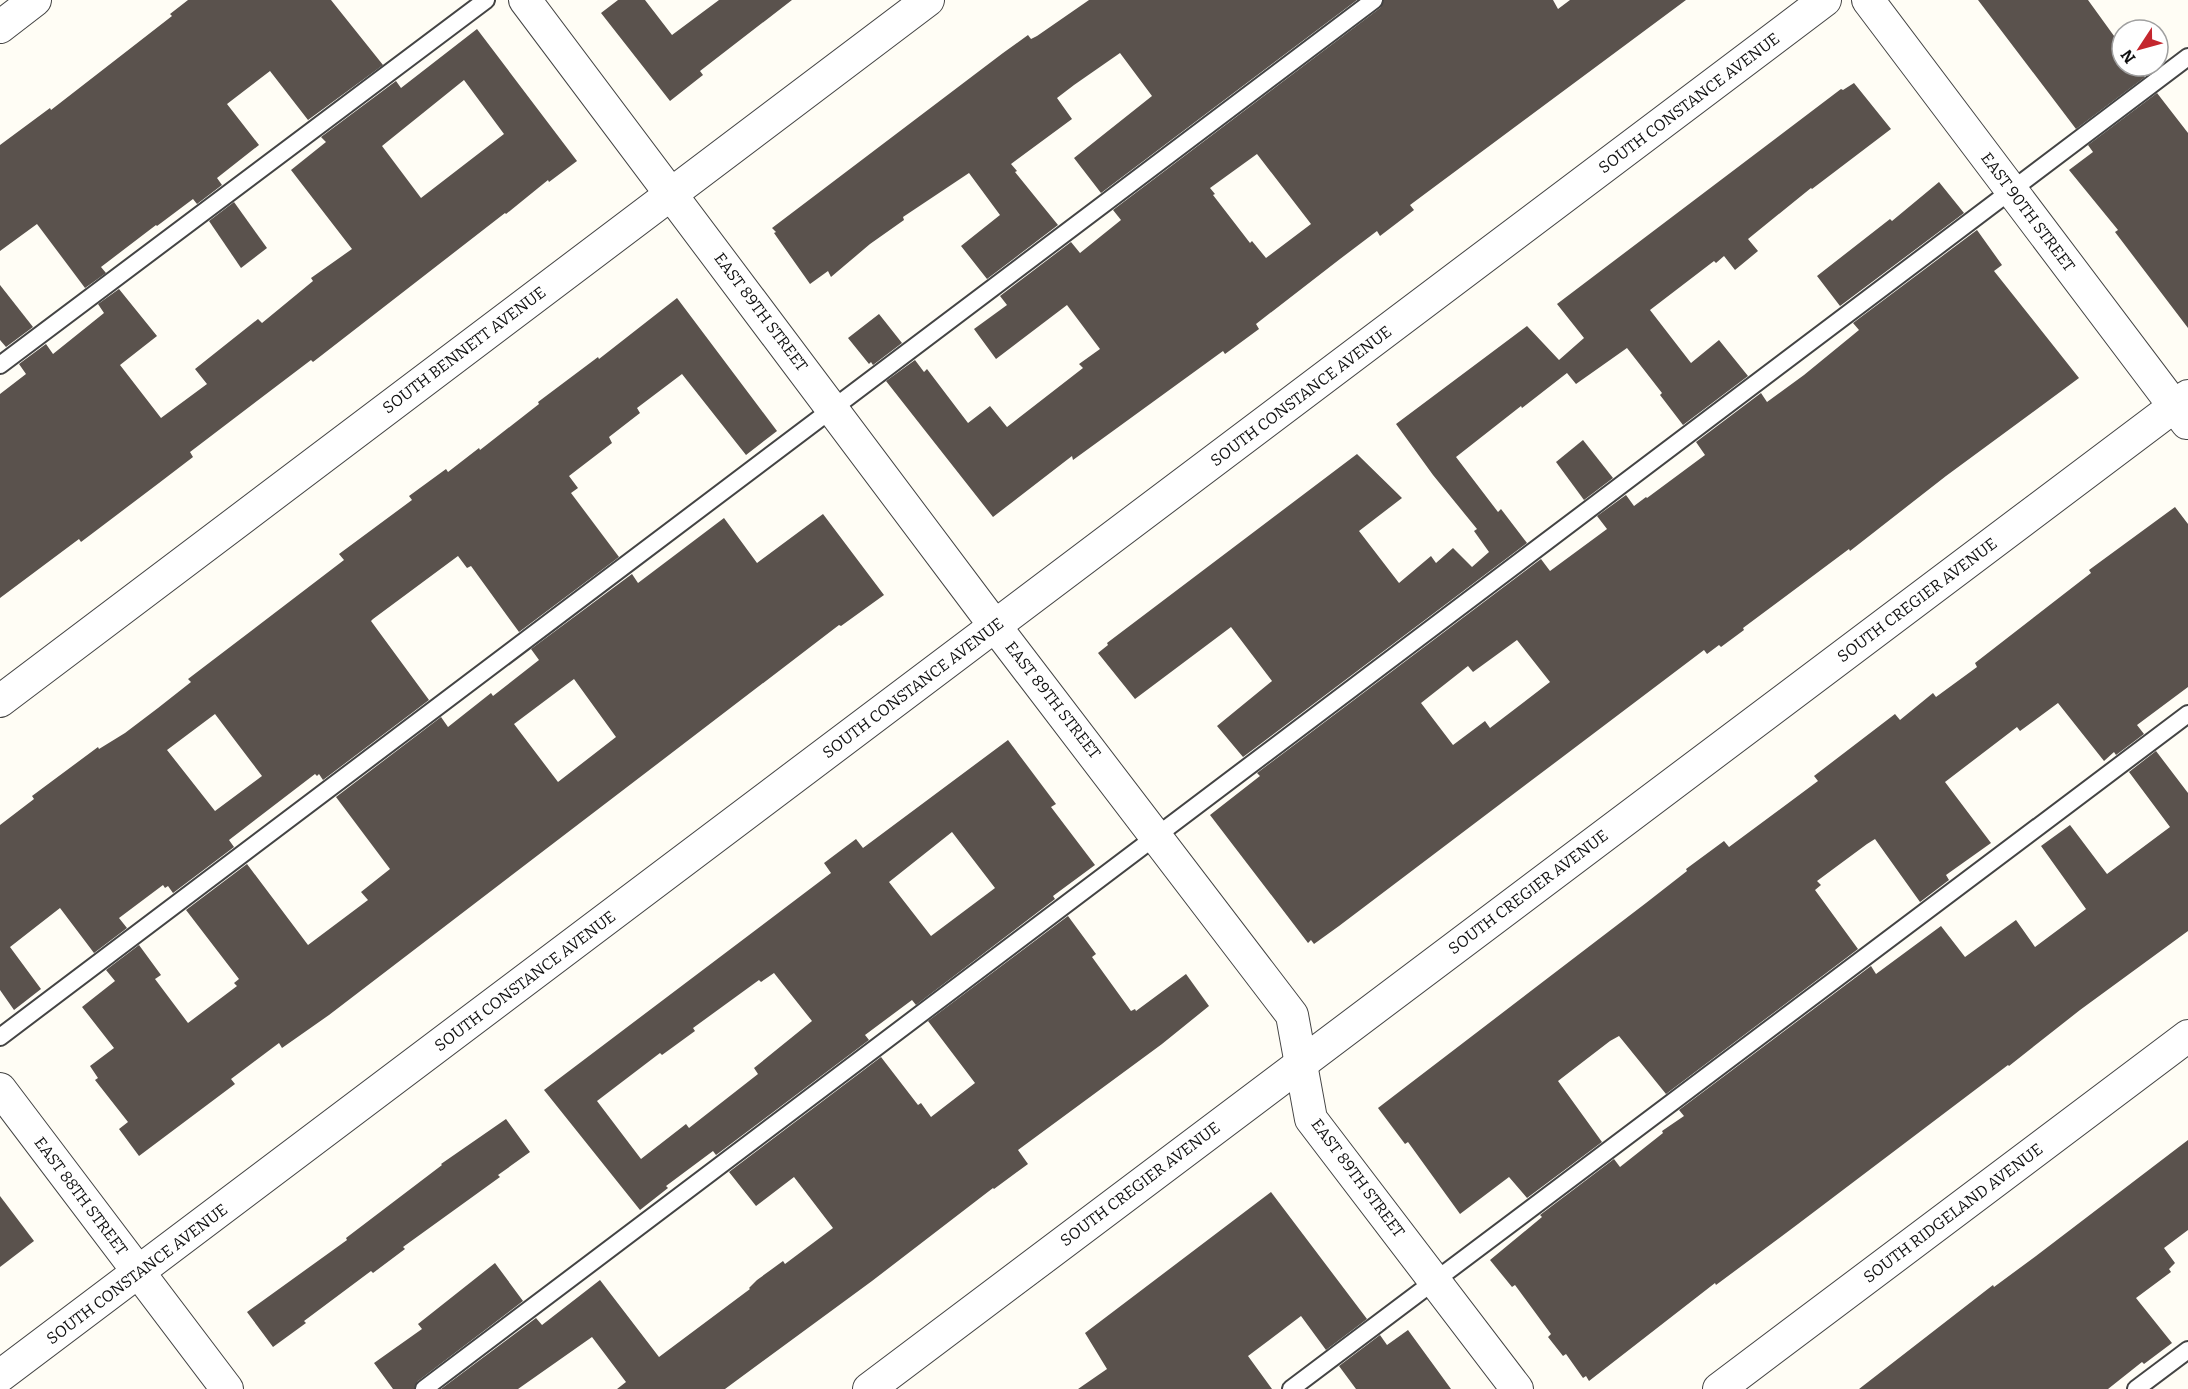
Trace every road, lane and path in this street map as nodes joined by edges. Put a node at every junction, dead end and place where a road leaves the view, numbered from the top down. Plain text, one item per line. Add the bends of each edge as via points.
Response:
1 (35, 0) edge
2 (486, 0) edge
3 (525, 0) edge
4 (928, 0) edge
5 (1374, 0) edge
6 (1825, 0) edge
7 (1868, 0) edge
8 (0, 27) edge
9 (2188, 57) edge
10 (2012, 190) junction
11 (672, 194) junction
12 (0, 366) edge
13 (2184, 408) edge
14 (834, 409) junction
15 (995, 626) junction
16 (0, 701) edge
17 (2188, 714) edge
18 (1156, 835) junction
19 (2188, 1036) edge
20 (0, 1037) edge
21 (1300, 1063) junction
22 (0, 1089) edge
23 (138, 1272) junction
24 (1435, 1281) junction
25 (2188, 1350) edge
26 (0, 1376) edge
27 (227, 1389) edge
28 (424, 1389) edge
29 (869, 1389) edge
30 (1291, 1389) edge
31 (1517, 1389) edge
32 (1719, 1389) edge
33 (2136, 1389) edge

1 - 8 street
2 - 12 lane
3 - 11 street, EAST 89TH STREET
4 - 11 street, SOUTH BENNETT AVENUE
5 - 14 lane
6 - 15 street, SOUTH CONSTANCE AVENUE
7 - 10 street, EAST 90TH STREET
9 - 10 lane
10 - 13 street, EAST 90TH STREET
10 - 18 lane
11 - 14 street, EAST 89TH STREET
11 - 16 street, SOUTH BENNETT AVENUE
13 - 21 street, SOUTH CREGIER AVENUE
14 - 15 street, EAST 89TH STREET
14 - 20 lane
15 - 18 street, EAST 89TH STREET
15 - 23 street, SOUTH CONSTANCE AVENUE
17 - 24 lane
18 - 21 street, EAST 89TH STREET via 1292,1016
18 - 28 lane
19 - 32 street, SOUTH RIDGELAND AVENUE
21 - 24 street, EAST 89TH STREET via 1311,1119
21 - 29 street, SOUTH CREGIER AVENUE
22 - 23 street, EAST 88TH STREET
23 - 26 street, SOUTH CONSTANCE AVENUE
23 - 27 street, EAST 88TH STREET
24 - 30 lane
24 - 31 street, EAST 89TH STREET
25 - 33 lane

